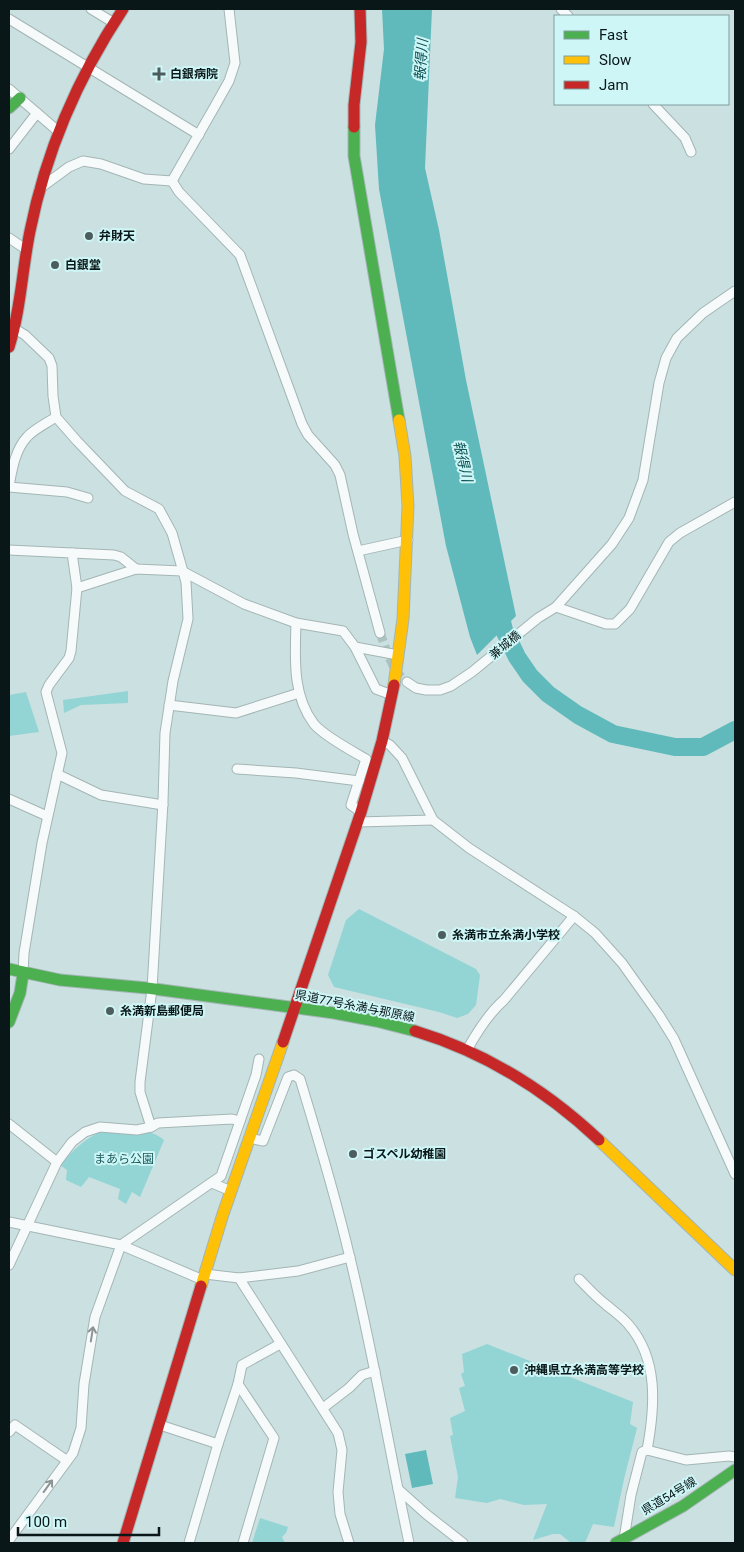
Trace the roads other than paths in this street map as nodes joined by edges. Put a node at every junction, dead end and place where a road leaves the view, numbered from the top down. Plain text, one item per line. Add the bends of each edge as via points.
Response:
1 (91, 9) edge
2 (123, 9) edge
3 (229, 9) edge
4 (360, 9) edge
5 (9, 20) edge
6 (114, 23) junction
7 (88, 68) junction
8 (9, 89) edge
9 (20, 98) junction
10 (654, 105) edge
11 (9, 108) edge
12 (38, 113) junction
13 (59, 132) junction
14 (199, 135) junction
15 (9, 148) edge
16 (691, 152) dead end
17 (172, 181) junction
18 (39, 189) junction
19 (9, 238) edge
20 (27, 250) junction
21 (735, 291) edge
22 (15, 329) junction
23 (9, 347) edge
24 (56, 417) junction
25 (9, 487) edge
26 (88, 498) dead end
27 (735, 502) edge
28 (408, 540) junction
29 (9, 550) edge
30 (358, 551) junction
31 (72, 553) junction
32 (136, 569) junction
33 (182, 571) junction
34 (77, 588) junction
35 (556, 607) junction
36 (296, 623) junction
37 (380, 633) tunnel mouth
38 (356, 647) junction
39 (398, 655) junction
40 (407, 682) tunnel mouth
41 (299, 693) junction
42 (392, 695) junction
43 (169, 705) junction
44 (382, 741) junction
45 (237, 769) dead end
46 (58, 774) junction
47 (359, 781) junction
48 (9, 798) edge
49 (163, 805) junction
50 (47, 816) junction
51 (360, 817) junction
52 (433, 820) junction
53 (574, 916) junction
54 (9, 969) edge
55 (23, 974) junction
56 (152, 989) junction
57 (295, 1008) junction
58 (9, 1022) edge
59 (467, 1050) junction
60 (259, 1059) dead end
61 (240, 1121) junction
62 (9, 1124) edge
63 (151, 1127) junction
64 (249, 1138) junction
65 (57, 1162) junction
66 (735, 1174) edge
67 (212, 1183) junction
68 (231, 1191) junction
69 (9, 1222) edge
70 (26, 1226) junction
71 (121, 1246) junction
72 (350, 1257) junction
73 (9, 1265) edge
74 (735, 1270) edge
75 (204, 1277) junction
76 (239, 1278) junction
77 (579, 1279) dead end
78 (280, 1344) junction
79 (375, 1371) junction
80 (238, 1384) junction
81 (323, 1408) junction
82 (160, 1424) junction
83 (9, 1432) edge
84 (218, 1444) junction
85 (646, 1450) junction
86 (735, 1458) edge
87 (66, 1460) junction
88 (735, 1470) edge
89 (398, 1489) junction
90 (9, 1540) edge
91 (620, 1541) edge
92 (124, 1543) edge
93 (189, 1543) edge
94 (243, 1543) edge
95 (349, 1543) edge
96 (409, 1543) edge
97 (463, 1543) edge

1 - 6 street
2 - 6 street
3 - 14 street via 235,63 229,81
4 - 28 street via 354,156 405,456
5 - 7 street
6 - 7 street
7 - 13 street
7 - 14 street
8 - 9 street
9 - 11 street
9 - 12 street
10 - 16 street via 685,138
12 - 13 street
12 - 15 street
13 - 18 street
14 - 17 street
17 - 18 street via 144,179 83,161
17 - 30 street via 240,255 302,424 340,476
18 - 20 street
19 - 20 street
20 - 22 street
21 - 35 street, 兼城橋 via 703,313 677,338 658,383 643,480 629,518 612,544
22 - 23 street
22 - 24 street via 49,358
24 - 25 street via 23,442
24 - 33 street via 125,491 159,509 172,533
25 - 26 street via 67,492
27 - 35 street via 680,532 669,542 630,609 615,624
28 - 30 street
28 - 39 street
29 - 31 street
30 - 37 street
31 - 32 street via 114,555
31 - 34 street
32 - 33 street
32 - 34 street
33 - 36 street via 244,604
33 - 43 street via 186,582 188,619
34 - 46 street via 70,658 46,692 62,753
35 - 40 street, 兼城橋 via 451,686 440,690 421,689
36 - 38 street via 343,631
36 - 41 street
38 - 39 street
38 - 42 street via 376,689
39 - 42 street
41 - 43 street via 236,713
41 - 47 street via 315,725 366,759
42 - 44 street
43 - 49 street
44 - 51 street
44 - 52 street via 402,758
45 - 47 street
46 - 49 street via 101,795
46 - 50 street
47 - 51 street via 351,805
48 - 50 street
49 - 56 street
50 - 55 street
51 - 52 street
51 - 57 street
52 - 53 street via 469,848
53 - 59 street via 497,1006
53 - 66 street via 595,933 616,957 660,1015
54 - 55 street, 県道77号糸満与那原線
55 - 56 street, 県道77号糸満与那原線
55 - 58 street via 20,994
56 - 57 street, 県道77号糸満与那原線
56 - 63 street via 140,1092
57 - 59 street, 県道77号糸満与那原線 via 402,1027
57 - 64 street
59 - 74 street, 県道77号糸満与那原線 via 527,1082 560,1106
60 - 61 street
61 - 63 street via 232,1119
61 - 67 street via 221,1176
62 - 65 street
63 - 65 street via 137,1130 92,1129 72,1142
64 - 68 street
64 - 72 street via 263,1141 288,1077 294,1075 300,1079
65 - 70 street
67 - 68 street
67 - 71 street
68 - 75 street
69 - 70 street
70 - 71 street
70 - 73 street
71 - 75 street
87 -> 71 street via 73,1453 81,1428 84,1384 95,1317
72 - 76 street via 298,1271
72 - 79 street
75 - 76 street
75 - 82 street
76 - 78 street
77 - 85 street via 628,1323 648,1359 653,1406
78 - 80 street via 242,1365
78 - 81 street
79 - 81 street via 362,1375
79 - 89 street
80 - 84 street
80 - 94 street via 274,1438
81 - 95 street via 338,1433 342,1450 338,1492 340,1514
82 - 84 street
82 - 92 street
83 - 87 street via 15,1425
84 - 93 street
85 - 86 street via 686,1460
85 - 91 street via 642,1452
90 -> 87 street
88 - 91 street, 県道54号線 via 683,1506
89 - 96 street
89 - 97 street

